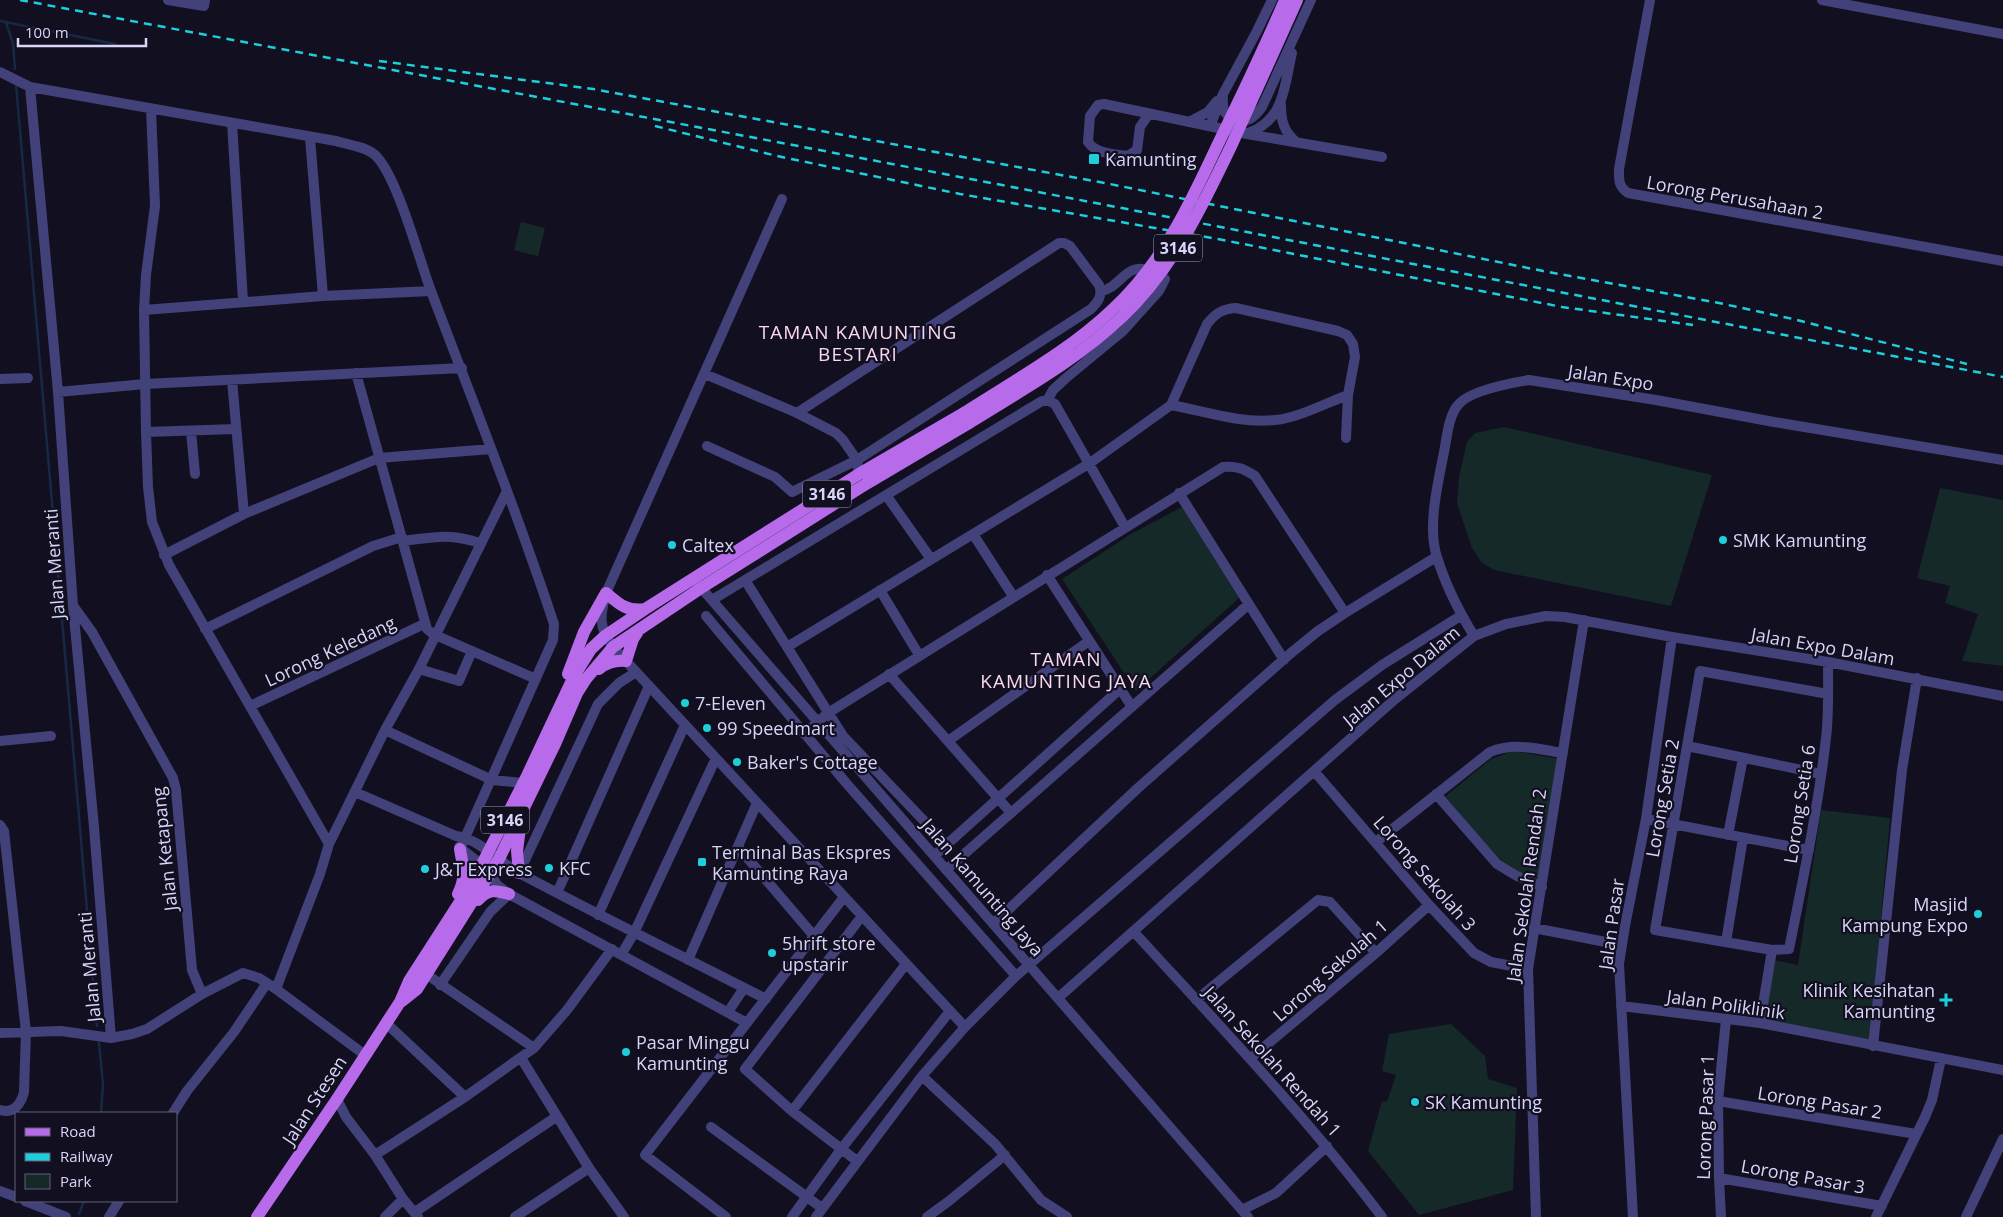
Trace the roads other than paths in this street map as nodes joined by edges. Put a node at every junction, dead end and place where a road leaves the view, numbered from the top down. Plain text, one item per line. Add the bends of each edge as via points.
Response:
1 (168, 0) edge
2 (205, 0) edge
3 (1272, 0) edge
4 (1285, 0) edge
5 (1297, 0) edge
6 (1311, 0) edge
7 (1650, 0) edge
8 (1822, 0) edge
9 (1296, 32) junction
10 (2003, 34) edge
11 (0, 72) edge
12 (30, 87) junction
13 (1222, 94) junction
14 (1282, 99) junction
15 (151, 109) junction
16 (1149, 114) junction
17 (1189, 122) junction
18 (232, 123) junction
19 (1210, 126) junction
20 (1247, 134) junction
21 (310, 138) junction
22 (1296, 142) junction
23 (1382, 157) dead end
24 (782, 199) dead end
25 (2003, 261) edge
26 (431, 291) junction
27 (1101, 291) junction
28 (323, 296) junction
29 (243, 302) junction
30 (144, 310) junction
31 (462, 368) junction
32 (356, 373) junction
33 (705, 374) junction
34 (28, 378) dead end
35 (0, 379) edge
36 (232, 380) junction
37 (145, 384) junction
38 (58, 392) junction
39 (1348, 395) junction
40 (1047, 401) junction
41 (1171, 405) junction
42 (797, 413) junction
43 (966, 418) junction
44 (236, 429) junction
45 (191, 431) junction
46 (146, 432) junction
47 (1346, 438) dead end
48 (707, 446) dead end
49 (491, 449) junction
50 (379, 458) junction
51 (857, 460) junction
52 (2003, 460) edge
53 (1090, 464) junction
54 (195, 474) dead end
55 (859, 474) junction
56 (507, 491) junction
57 (1179, 492) junction
58 (886, 495) junction
59 (244, 514) junction
60 (1125, 526) junction
61 (973, 534) junction
62 (403, 539) junction
63 (480, 543) junction
64 (164, 554) junction
65 (1436, 557) junction
66 (931, 559) junction
67 (1047, 575) junction
68 (745, 580) junction
69 (697, 584) junction
70 (880, 590) junction
71 (606, 593) junction
72 (1013, 596) junction
73 (712, 600) junction
74 (1249, 604) junction
75 (73, 606) junction
76 (645, 609) junction
77 (1345, 613) junction
78 (1462, 615) junction
79 (706, 616) dead end
80 (1584, 620) junction
81 (424, 624) junction
82 (205, 629) junction
83 (640, 629) junction
84 (436, 635) junction
85 (605, 636) junction
86 (1474, 636) junction
87 (1672, 638) junction
88 (1089, 641) junction
89 (613, 647) junction
90 (788, 647) junction
91 (472, 651) junction
92 (920, 655) junction
93 (626, 660) junction
94 (1284, 660) junction
95 (1828, 662) junction
96 (420, 669) junction
97 (636, 672) junction
98 (889, 674) junction
99 (536, 678) junction
100 (1917, 678) junction
101 (586, 679) junction
102 (649, 686) junction
103 (1120, 689) junction
104 (1828, 694) junction
105 (565, 696) junction
106 (2003, 696) edge
107 (250, 706) junction
108 (1132, 707) junction
109 (828, 712) junction
110 (817, 722) junction
111 (685, 725) junction
112 (386, 730) junction
113 (804, 734) junction
114 (51, 736) dead end
115 (0, 741) edge
116 (948, 741) junction
117 (1687, 746) junction
118 (1562, 753) junction
119 (716, 758) junction
120 (1743, 758) junction
121 (1314, 771) junction
122 (542, 772) junction
123 (1821, 774) junction
124 (492, 780) junction
125 (524, 783) junction
126 (355, 792) junction
127 (1436, 794) junction
128 (998, 799) junction
129 (757, 803) junction
130 (1011, 813) junction
131 (1646, 819) junction
132 (1674, 824) junction
133 (0, 825) edge
134 (1728, 835) junction
135 (1743, 838) junction
136 (461, 841) junction
137 (1376, 842) junction
138 (329, 844) junction
139 (947, 845) junction
140 (738, 847) junction
141 (1809, 850) junction
142 (488, 852) junction
143 (934, 856) junction
144 (499, 859) junction
145 (486, 869) junction
146 (946, 870) junction
147 (519, 873) junction
148 (1542, 887) junction
149 (557, 893) junction
150 (509, 894) junction
151 (844, 897) junction
152 (1429, 905) junction
153 (470, 907) junction
154 (598, 915) junction
155 (862, 916) junction
156 (993, 924) junction
157 (1534, 928) junction
158 (1134, 932) junction
159 (634, 933) junction
160 (814, 936) junction
161 (434, 941) junction
162 (1726, 942) junction
163 (1621, 945) junction
164 (612, 949) junction
165 (1772, 950) junction
166 (1376, 954) junction
167 (622, 955) junction
168 (688, 960) junction
169 (906, 964) junction
170 (1029, 965) junction
171 (1528, 969) junction
172 (426, 974) junction
173 (1016, 976) junction
174 (440, 984) junction
175 (271, 986) junction
176 (744, 988) junction
177 (202, 994) junction
178 (1058, 998) junction
179 (766, 999) junction
180 (1196, 1000) junction
181 (400, 1002) junction
182 (1621, 1006) junction
183 (950, 1011) junction
184 (728, 1012) junction
185 (1726, 1019) junction
186 (386, 1023) junction
187 (1760, 1023) junction
188 (747, 1024) junction
189 (964, 1027) junction
190 (26, 1032) junction
191 (0, 1034) edge
192 (111, 1038) junction
193 (1873, 1046) junction
194 (534, 1048) junction
195 (365, 1055) junction
196 (522, 1058) junction
197 (1251, 1058) junction
198 (1941, 1059) junction
199 (2003, 1070) edge
200 (922, 1076) junction
201 (465, 1098) junction
202 (337, 1099) junction
203 (1718, 1101) junction
204 (0, 1110) edge
205 (792, 1111) junction
206 (175, 1112) edge
207 (556, 1117) junction
208 (711, 1127) dead end
209 (1916, 1134) junction
210 (2003, 1138) edge
211 (1327, 1146) junction
212 (842, 1148) junction
213 (375, 1155) junction
214 (1005, 1155) junction
215 (858, 1161) junction
216 (589, 1168) junction
217 (1719, 1178) junction
218 (1, 1194) edge
219 (807, 1196) junction
220 (15, 1197) edge
221 (403, 1198) junction
222 (28, 1202) edge
223 (118, 1202) edge
224 (1882, 1206) junction
225 (819, 1213) edge
226 (1245, 1214) edge
227 (417, 1215) edge
228 (66, 1217) edge
229 (109, 1217) edge
230 (257, 1217) edge
231 (385, 1217) edge
232 (515, 1217) edge
233 (624, 1217) edge
234 (726, 1217) edge
235 (792, 1217) edge
236 (927, 1217) edge
237 (1068, 1217) edge
238 (1382, 1217) edge
239 (1536, 1217) edge
240 (1633, 1217) edge
241 (1721, 1217) edge
242 (1876, 1217) edge
243 (1966, 1217) edge

1 - 2 street via 204,6
3 - 13 street
4 - 43 main road, 3146, bridge via 1195,194 1167,245 1140,281 1080,338
5 - 43 main road, 3146, bridge via 1204,204 1146,292 1122,318 1061,366
6 - 9 street
7 - 25 street, Lorong Perusahaan 2 via 1620,169 1622,189 1628,193
8 - 10 street
9 - 13 street via 1255,117 1238,121 1226,115
9 - 14 street
11 - 12 street
12 - 15 street
12 - 38 street, Jalan Meranti
13 - 17 street via 1208,112
13 - 19 street
14 - 20 street via 1270,121
14 - 22 street via 1284,130
15 - 18 street
15 - 30 street via 155,206
16 - 16 street via 1140,128 1137,150 1128,156 1099,151 1088,142 1090,116 1098,105
16 - 17 street
17 - 19 street
18 - 21 street
18 - 29 street
19 - 20 street
20 - 22 street
21 - 26 street via 336,141 375,155 393,184
21 - 28 street
22 - 23 street
24 - 33 street
26 - 28 street
26 - 31 street
27 - 40 street via 1113,287 1130,271 1140,268 1165,279 1159,291 1123,331 1066,378
27 - 42 street via 1070,246 1059,243
27 - 51 street via 1100,299 1091,309
28 - 29 street
29 - 30 street
30 - 37 street
31 - 32 street
31 - 49 street
32 - 36 street
32 - 50 street
33 - 42 street
33 - 71 street
34 - 35 street
36 - 37 street
36 - 44 street
37 - 38 street
37 - 46 street
38 - 75 street, Jalan Meranti
39 - 41 street via 1277,420 1259,421
39 - 41 street via 1355,357 1353,344 1347,335 1236,308 1215,314 1208,324
39 - 47 street
40 - 53 street via 1055,404
40 - 58 street via 1033,405
41 - 53 street
42 - 51 street via 836,433
43 - 55 main road, 3146
43 - 69 main road, 3146 via 866,484
44 - 45 street
44 - 59 street
45 - 46 street
45 - 54 street
46 - 64 street via 152,522
48 - 51 street via 775,477 792,492
49 - 50 street
49 - 56 street
50 - 59 street
50 - 62 street
51 - 55 street
52 - 65 street, Jalan Expo via 1656,400 1529,380 1513,382 1467,398 1451,419 1437,494 1433,532
53 - 60 street
53 - 61 street
55 - 69 main road, 3146
56 - 63 street
56 - 99 street via 554,624 553,640
57 - 60 street
57 - 74 street
57 - 77 street via 1223,467 1243,468 1254,476
58 - 66 street
58 - 68 street
59 - 64 street
60 - 67 street
61 - 66 street
61 - 72 street
62 - 63 street via 458,536
62 - 81 street
62 - 82 street via 373,546
63 - 84 street
64 - 82 street
65 - 77 street
65 - 78 street, Jalan Expo
66 - 70 street
67 - 72 street
67 - 88 street
68 - 73 street
68 - 90 street
69 - 73 street, Jalan Kamunting Jaya
69 - 76 main road, 3146
69 - 83 main road, 3146
70 - 90 street
70 - 92 street
71 - 76 main road via 628,610
71 - 85 street via 601,622
71 - 105 main road via 577,651 568,675
72 - 92 street
73 - 110 street, Jalan Kamunting Jaya
74 - 94 street
74 - 108 street
75 - 177 street, Jalan Ketapang via 92,632 173,778 192,970
75 - 192 street, Jalan Meranti
76 - 85 main road, 3146
77 - 94 street
78 - 86 street, Jalan Expo
78 - 170 street via 1382,665 1335,700
79 - 113 street
80 - 86 street, Jalan Expo Dalam via 1546,616 1528,618
80 - 87 street, Jalan Expo Dalam
80 - 118 street, Jalan Sekolah Rendah 2
81 - 84 street
81 - 107 street, Lorong Keledang
82 - 107 street
83 - 89 main road, 3146
83 - 93 main road
84 - 91 street
84 - 96 street
85 - 89 street
85 - 105 main road, 3146 via 581,663
86 - 121 street, Jalan Expo Dalam via 1394,700
87 - 95 street, Jalan Expo Dalam
87 - 131 street, Jalan Pasar
88 - 103 street
88 - 116 street
89 - 93 street
89 - 101 main road, 3146
90 - 109 street
91 - 96 street via 459,681
91 - 99 street
92 - 98 street
93 - 97 street
93 - 101 main road via 606,664
94 - 156 street via 1138,788
95 - 100 street, Jalan Expo Dalam
95 - 104 street, Lorong Setia 6
96 - 112 street
97 - 102 street
97 - 147 street via 619,683 598,704
98 - 109 street
98 - 116 street
99 - 124 street
100 - 106 street, Jalan Expo Dalam
100 - 193 street via 1902,770
101 - 122 main road, 3146
102 - 111 street
102 - 149 street
103 - 108 street
103 - 128 street
104 - 117 street, Lorong Setia 2 via 1700,671
104 - 123 street, Lorong Setia 6
105 - 125 main road, 3146
107 - 138 street
108 - 130 street
109 - 110 street
109 - 139 street via 843,736
110 - 113 street
110 - 143 street, Jalan Kamunting Jaya
111 - 119 street
111 - 154 street
112 - 124 street
112 - 126 street
113 - 173 street
114 - 115 street
116 - 128 street
117 - 120 street
117 - 132 street, Lorong Setia 2
118 - 127 street via 1502,747 1490,752
118 - 148 street, Jalan Sekolah Rendah 2
119 - 129 street
119 - 159 street
120 - 123 street
120 - 134 street
121 - 137 street, Lorong Sekolah 3
121 - 158 street, Jalan Expo Dalam
122 - 144 main road, 3146
122 - 147 main road via 520,827
123 - 141 street, Lorong Setia 6
124 - 125 street
124 - 136 street
125 - 142 main road, 3146
126 - 136 street
126 - 138 street
127 - 137 street
127 - 148 street via 1497,864
128 - 130 street
128 - 139 street
129 - 140 street
129 - 151 street
130 - 146 street
131 - 132 street
131 - 163 street, Jalan Pasar
132 - 134 street
132 - 162 street, Lorong Setia 2 via 1655,930
133 - 190 street via 4,831
134 - 135 street
135 - 141 street
135 - 162 street
136 - 142 street
136 - 145 street
136 - 161 main road via 464,878
137 - 152 street, Lorong Sekolah 3
138 - 175 street via 320,874
139 - 143 street
140 - 160 street
140 - 168 street
141 - 165 street, Lorong Setia 6 via 1789,949
142 - 144 street
142 - 145 main road, 3146
143 - 146 street, Jalan Kamunting Jaya
144 - 145 main road, 3146
144 - 147 street
145 - 150 street via 496,884
145 - 153 main road, 3146
145 - 161 main road, 3146 via 474,880
146 - 156 street, Jalan Kamunting Jaya
147 - 149 street
148 - 157 street, Jalan Sekolah Rendah 2
149 - 154 street
150 - 153 main road via 488,891
150 - 164 street
150 - 174 street via 490,912
151 - 155 street
151 - 160 street
152 - 166 street, Lorong Sekolah 1
152 - 171 street, Lorong Sekolah 3 via 1474,953 1491,962
153 - 172 main road, 3146
154 - 159 street
155 - 169 street
155 - 205 street via 745,1069
156 - 170 street, Jalan Kamunting Jaya
157 - 163 street
157 - 171 street, Jalan Sekolah Rendah 2
158 - 178 street, Jalan Expo Dalam
158 - 180 street, Jalan Sekolah Rendah 1
159 - 167 street
159 - 168 street
160 - 179 street
161 - 181 main road, 3146
162 - 165 street
163 - 182 street, Jalan Pasar
164 - 167 street
164 - 194 street
165 - 187 street
166 - 180 street via 1330,902 1318,900
166 - 197 street, Lorong Sekolah 1
167 - 184 street
168 - 176 street
169 - 183 street
169 - 205 street
170 - 173 street
170 - 178 street, Jalan Kamunting Jaya
171 - 239 street, Jalan Sekolah Rendah 2
172 - 174 street
172 - 181 main road, 3146 via 417,989
173 - 189 street
174 - 194 street
175 - 177 street via 243,973
175 - 195 street
175 - 206 street via 187,1091
176 - 179 street
176 - 184 street
177 - 192 street via 147,1029
178 - 226 street, Jalan Kamunting Jaya
179 - 188 street
180 - 197 street, Jalan Sekolah Rendah 1
181 - 186 main road, Jalan Stesen / 3146
182 - 185 street, Jalan Poliklinik
182 - 240 street, Jalan Pasar
183 - 189 street
183 - 212 street
184 - 188 street
185 - 187 street, Jalan Poliklinik
185 - 203 street, Lorong Pasar 1
186 - 195 main road, Jalan Stesen / 3146
186 - 201 street
187 - 193 street, Jalan Poliklinik
188 - 234 street via 646,1155
189 - 200 street
190 - 191 street
190 - 192 street via 61,1031
190 - 204 street via 22,1100 18,1107
193 - 198 street, Jalan Poliklinik
194 - 196 street
195 - 202 main road, Jalan Stesen / 3146
196 - 201 street
196 - 207 street
197 - 211 street, Jalan Sekolah Rendah 1
198 - 199 street, Jalan Poliklinik
198 - 209 street via 1932,1100
200 - 214 street
200 - 215 street
201 - 213 street
202 - 213 street via 346,1117
202 - 230 main road, Jalan Stesen / 3146
203 - 209 street, Lorong Pasar 2
203 - 217 street, Lorong Pasar 1
205 - 212 street
207 - 216 street
207 - 227 street
208 - 219 street
209 - 224 street
210 - 243 street
211 - 226 street via 1276,1193
211 - 238 street, Jalan Sekolah Rendah 1
212 - 215 street
212 - 219 street
213 - 221 street
214 - 236 street
214 - 237 street via 1041,1200
215 - 225 street
216 - 232 street
216 - 233 street
217 - 224 street, Lorong Pasar 3
217 - 241 street, Lorong Pasar 1
218 - 220 street
219 - 225 street
219 - 235 street
221 - 227 street
221 - 231 street
222 - 228 street
223 - 229 street
224 - 242 street

